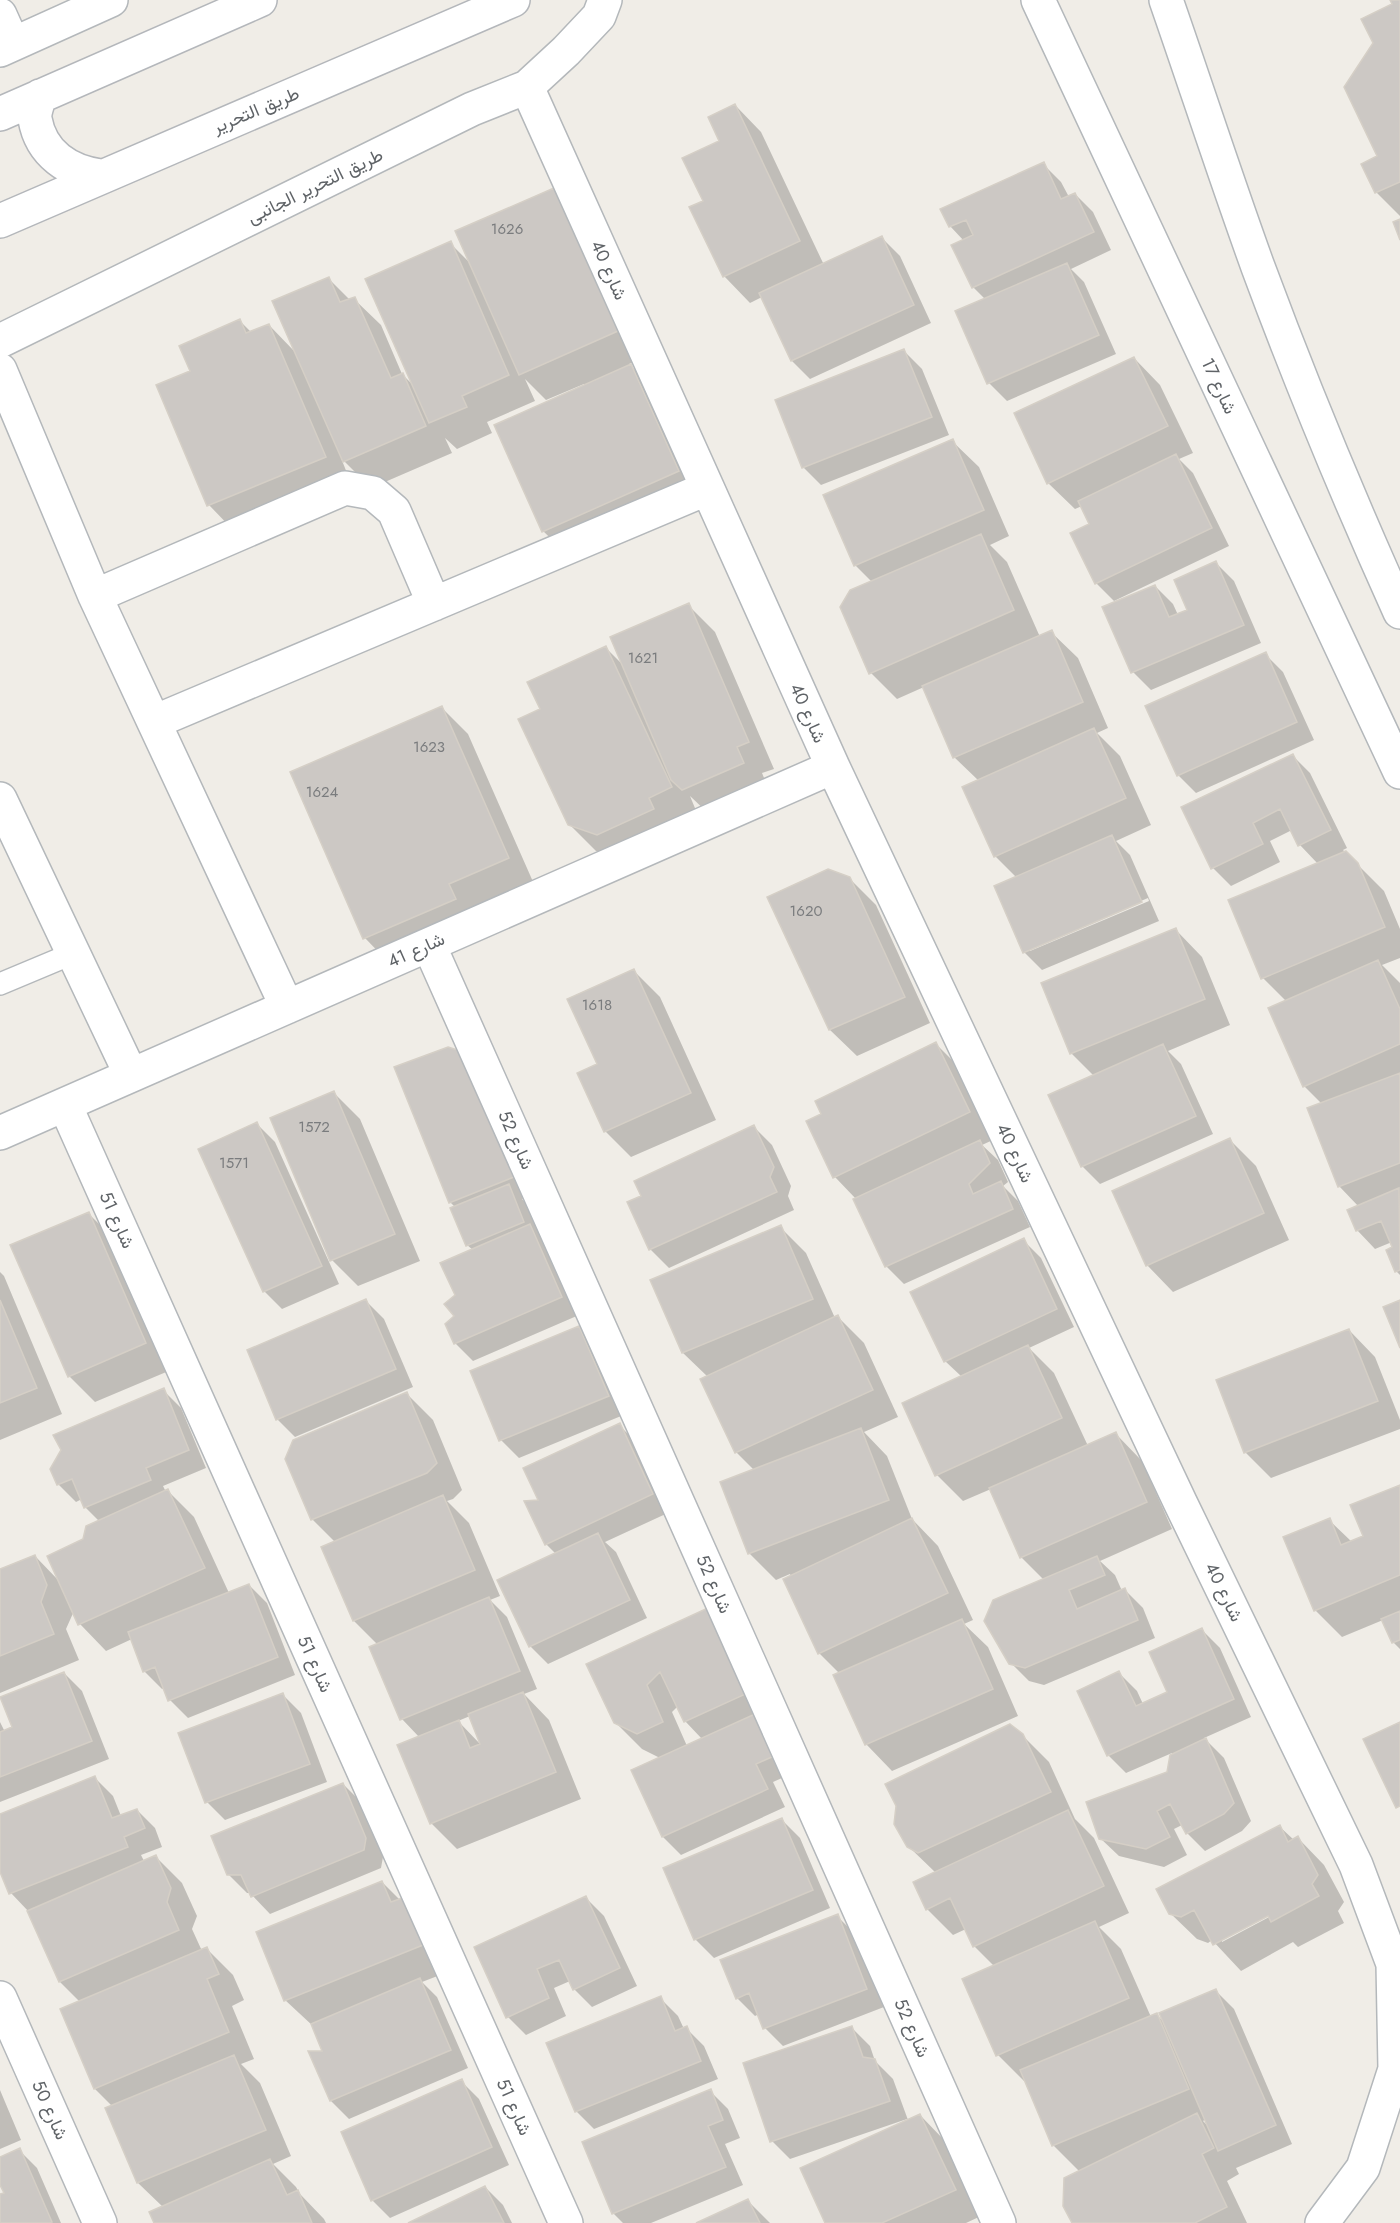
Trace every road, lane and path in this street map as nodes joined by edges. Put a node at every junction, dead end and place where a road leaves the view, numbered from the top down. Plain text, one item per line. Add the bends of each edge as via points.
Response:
1 (111, 0) edge
2 (260, 0) edge
3 (513, 0) edge
4 (605, 0) edge
5 (1038, 0) edge
6 (1166, 0) edge
7 (0, 15) edge
8 (7, 47) edge
9 (527, 87) junction
10 (40, 96) junction
11 (0, 114) edge
12 (101, 176) junction
13 (0, 221) edge
14 (0, 341) edge
15 (0, 370) edge
16 (706, 489) junction
17 (95, 596) junction
18 (434, 604) junction
19 (1400, 612) edge
20 (154, 722) junction
21 (833, 767) junction
22 (1400, 772) edge
23 (0, 799) edge
24 (429, 945) junction
25 (74, 953) junction
26 (0, 984) edge
27 (287, 1007) junction
28 (131, 1075) junction
29 (65, 1105) junction
30 (0, 1133) edge
31 (0, 1998) edge
32 (100, 2223) edge
33 (566, 2223) edge
34 (999, 2223) edge
35 (1322, 2223) edge

1 - 8 street
2 - 10 street
3 - 12 street, طريق التحرير
4 - 9 street, طريق التحرير الجانبى via 598,16
5 - 22 street, شارع 17
6 - 19 street via 1296,366
7 - 8 street
9 - 14 street, طريق التحرير الجانبى via 472,109
9 - 16 street, شارع 40
10 - 11 street
10 - 12 street via 35,117 52,154 84,174
12 - 13 street, طريق التحرير
15 - 17 street
16 - 18 street
16 - 21 street, شارع 40
17 - 18 street via 345,488 373,493 394,511
17 - 20 street
18 - 20 street
20 - 27 street
21 - 24 street, شارع 41
21 - 35 street, شارع 40 via 1356,1865 1393,1964 1395,2069 1363,2168
23 - 25 street
24 - 27 street, شارع 41
24 - 34 street, شارع 52
25 - 26 lane
25 - 28 street
27 - 28 street, شارع 41
28 - 29 street, شارع 41
29 - 30 street, شارع 41
29 - 33 street, شارع 51
31 - 32 street, شارع 50

